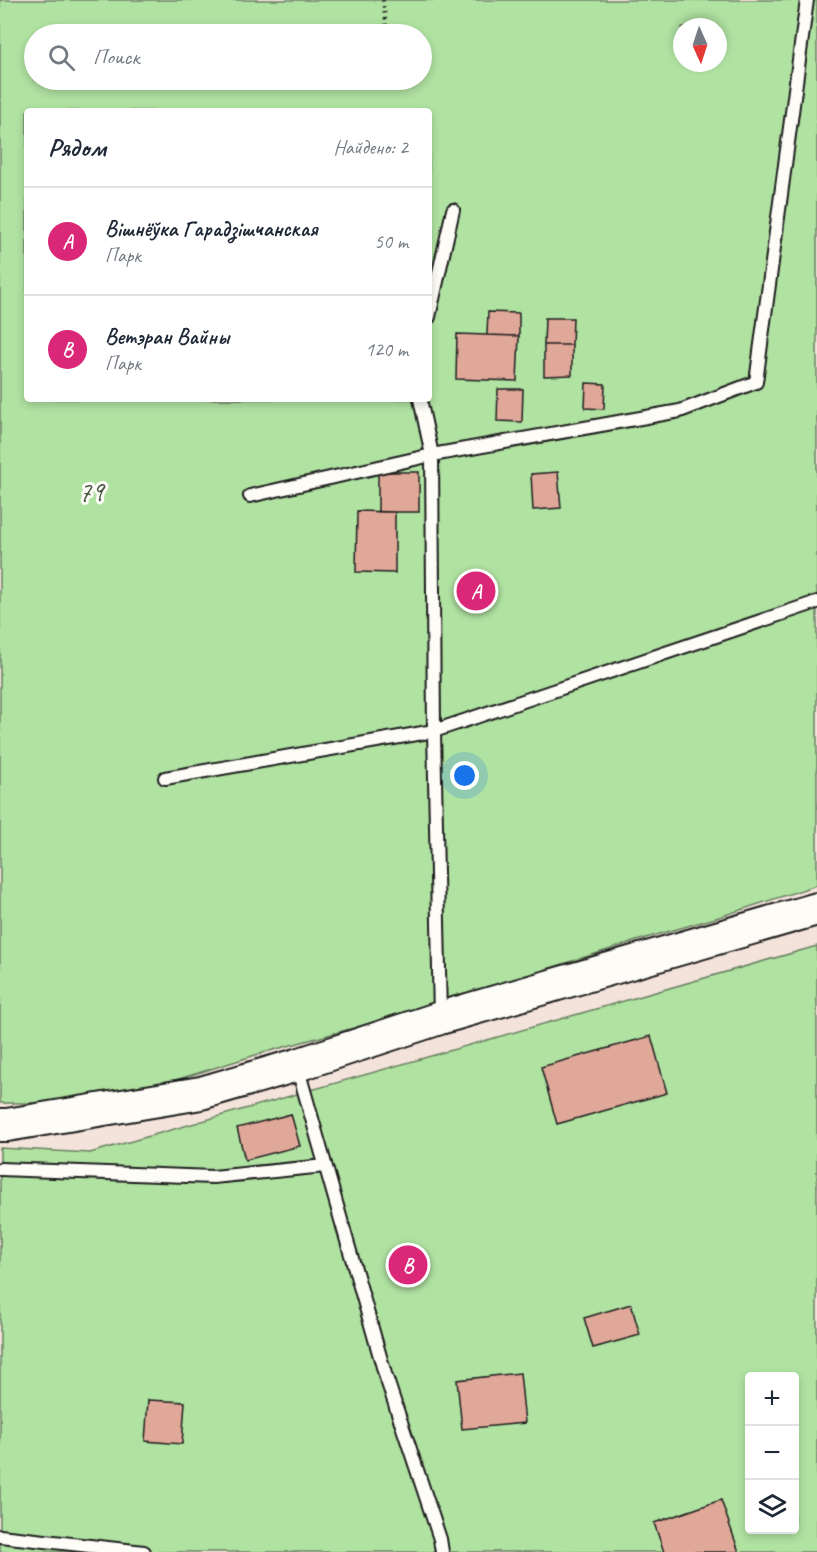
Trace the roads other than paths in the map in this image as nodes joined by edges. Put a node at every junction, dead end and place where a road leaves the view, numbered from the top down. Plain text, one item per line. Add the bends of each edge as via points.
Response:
1 (807, 0) edge
2 (453, 210) dead end
3 (432, 304) edge
4 (421, 402) edge
5 (432, 455) junction
6 (250, 496) dead end
7 (817, 602) edge
8 (434, 731) junction
9 (165, 778) dead end
10 (817, 909) edge
11 (440, 1018) junction
12 (297, 1065) junction
13 (0, 1125) edge
14 (326, 1166) junction
15 (0, 1169) edge
16 (0, 1536) edge
17 (144, 1552) edge
18 (442, 1552) edge

1 - 5 lane via 756,382 680,411
2 - 3 lane
4 - 5 lane
5 - 6 lane
5 - 8 lane
7 - 8 lane
8 - 9 lane
8 - 11 lane
10 - 11 street
11 - 12 street
12 - 13 street via 201,1093
12 - 14 lane
14 - 15 lane via 213,1176
14 - 18 lane via 385,1374
16 - 17 lane

